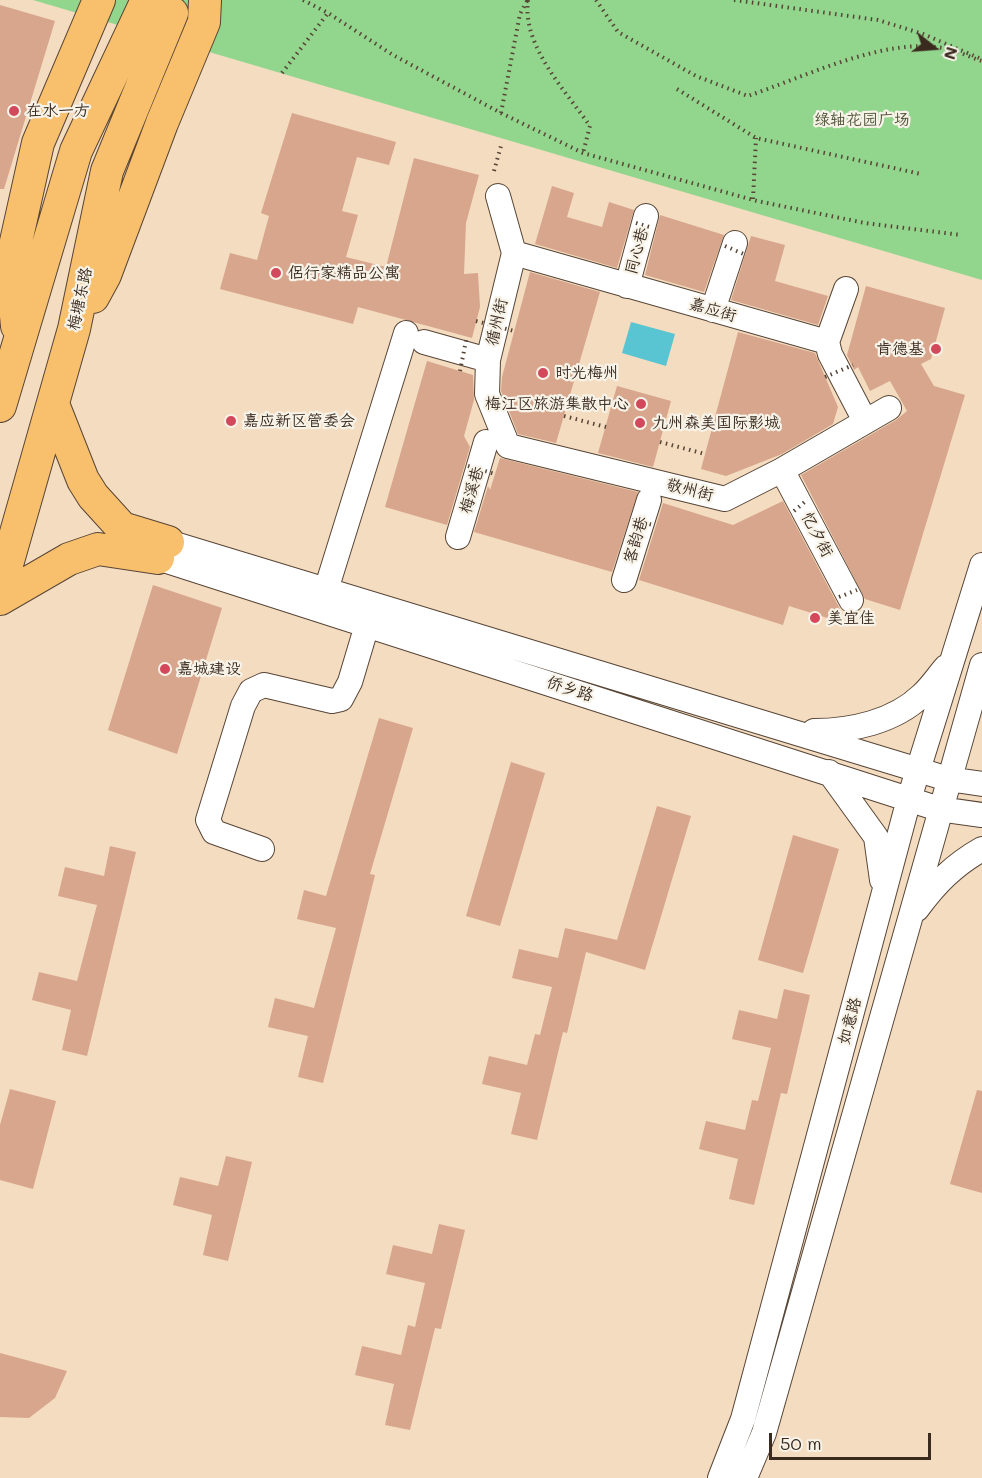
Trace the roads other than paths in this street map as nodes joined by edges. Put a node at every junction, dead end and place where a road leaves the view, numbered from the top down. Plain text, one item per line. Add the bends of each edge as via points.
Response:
1 (99, 0) edge
2 (205, 0) edge
3 (159, 7) edge
4 (498, 196) dead end
5 (644, 222) dead end
6 (735, 248) dead end
7 (514, 254) junction
8 (627, 286) junction
9 (846, 289) dead end
10 (713, 310) junction
11 (74, 329) junction
12 (19, 339) junction
13 (827, 342) junction
14 (488, 360) junction
15 (2, 390) edge
16 (53, 404) junction
17 (889, 408) dead end
18 (866, 421) junction
19 (497, 444) junction
20 (782, 470) junction
21 (649, 500) dead end
22 (458, 537) dead end
23 (163, 550) junction
24 (982, 565) edge
25 (624, 580) dead end
26 (0, 589) edge
27 (326, 590) junction
28 (849, 595) dead end
29 (0, 599) edge
30 (367, 625) junction
31 (953, 658) junction
32 (982, 665) edge
33 (798, 732) junction
34 (918, 770) junction
35 (829, 772) junction
36 (948, 779) junction
37 (982, 784) edge
38 (909, 799) junction
39 (939, 809) junction
40 (982, 814) edge
41 (262, 849) dead end
42 (982, 849) edge
43 (883, 899) junction
44 (910, 918) junction
45 (720, 1478) edge
46 (745, 1478) edge

1 - 12 main road via 38,143 11,264
2 - 11 main road via 204,22 105,275
3 - 11 main road, 梅塘东路 via 107,171
3 - 12 main road, 梅塘东路 via 76,151
4 - 7 street, 循州街
5 - 8 street, 同心巷
6 - 10 street
7 - 8 street, 嘉应街
7 - 14 street, 循州街
8 - 10 street, 嘉应街
9 - 13 street
10 - 13 street, 嘉应街
11 - 16 main road, 梅塘东路
12 - 15 main road, 梅塘东路
13 - 18 street
14 - 19 street, 循州街 via 487,394
14 - 27 street via 415,338
16 - 23 main road via 93,496 122,528
16 - 26 main road, 梅塘东路
17 - 18 street, 敬州街
18 - 20 street, 敬州街
19 - 20 street, 敬州街 via 725,499
19 - 22 street, 梅溪巷
20 - 28 street, 忆夕街
21 - 25 street, 客韵巷
23 - 27 street, 侨乡路
23 - 29 main road via 98,549 69,559
23 - 30 street, 侨乡路
24 - 31 street, 如意路
27 - 33 street, 侨乡路
30 - 35 street, 侨乡路
30 - 41 street via 341,699 332,701 264,685 251,691 243,706 208,820 214,832 223,837
31 - 33 street via 922,696 904,709 853,729
31 - 34 street, 如意路
32 - 36 street, 如意路
33 - 34 street, 侨乡路
34 - 36 street, 侨乡路
34 - 38 street, 如意路
35 - 38 street, 侨乡路
35 - 43 street via 876,837
36 - 37 street, 侨乡路
36 - 39 street, 如意路
38 - 39 street, 侨乡路
38 - 43 street, 如意路
39 - 40 street, 侨乡路
39 - 44 street, 如意路
42 - 44 street via 959,862 936,884
43 - 45 street, 如意路 via 743,1419
44 - 46 street, 如意路 via 764,1433

